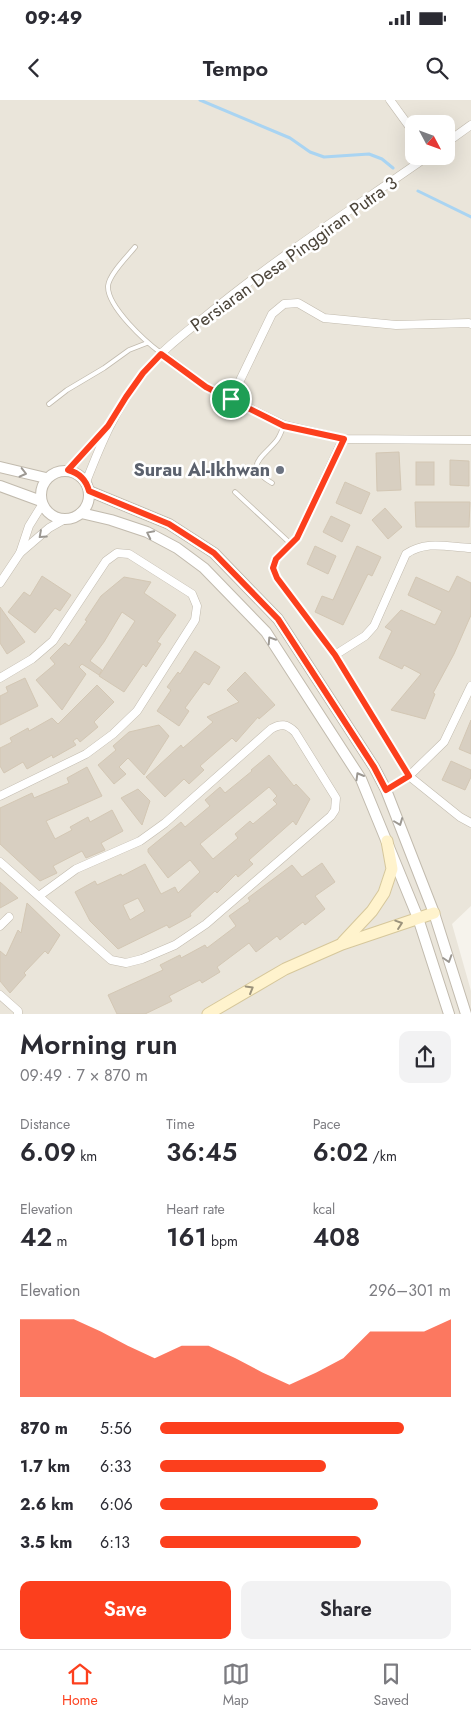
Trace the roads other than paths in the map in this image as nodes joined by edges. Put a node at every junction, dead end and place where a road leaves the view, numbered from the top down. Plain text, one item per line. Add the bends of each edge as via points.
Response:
1 (390, 100) edge
2 (405, 121) edge
3 (471, 125) edge
4 (455, 137) edge
5 (415, 165) edge
6 (135, 247) dead end
7 (471, 324) edge
8 (147, 343) junction
9 (161, 354) junction
10 (231, 399) junction
11 (49, 404) dead end
12 (108, 426) junction
13 (284, 426) junction
14 (344, 439) junction
15 (471, 440) edge
16 (0, 467) edge
17 (68, 470) junction
18 (46, 478) junction
19 (272, 483) dead end
20 (0, 486) edge
21 (87, 486) junction
22 (234, 492) dead end
23 (42, 503) junction
24 (81, 513) junction
25 (65, 519) junction
26 (290, 544) junction
27 (471, 548) edge
28 (20, 553) junction
29 (0, 583) edge
30 (335, 655) junction
31 (0, 678) edge
32 (471, 686) edge
33 (409, 776) junction
34 (386, 790) junction
35 (0, 796) edge
36 (471, 823) edge
37 (387, 841) junction
38 (0, 862) edge
39 (39, 896) junction
40 (434, 913) junction
41 (9, 917) dead end
42 (418, 918) junction
43 (0, 926) edge
44 (342, 944) junction
45 (0, 995) edge
46 (18, 1014) edge
47 (208, 1014) edge
48 (449, 1014) edge
49 (466, 1014) edge

1 - 2 street
3 - 4 street
5 - 9 street, Persiaran Desa Pinggiran Putra 3 via 233,294
6 - 8 lane via 108,286 117,308
7 - 10 street via 396,324 324,318 298,303 284,304 272,314
8 - 9 lane
8 - 11 lane via 129,350
9 - 10 street via 206,387
9 - 12 street, Persiaran Desa Pinggiran Putra 3 via 132,389
10 - 13 street
12 - 17 street, Persiaran Desa Pinggiran Putra 3
12 - 21 street, Persiaran Desa Pinggiran Putra 3
13 - 14 street
13 - 19 lane via 256,467 257,472
14 - 15 street
14 - 26 street via 297,538
16 -> 18 street
17 - 18 street via 60,470
17 - 21 street via 81,476
18 - 23 street via 40,493
20 - 23 street
21 - 24 street via 88,503
21 - 34 street via 169,524 214,553 278,619
22 - 26 lane
23 - 25 street via 52,516
23 - 28 street via 29,526
24 - 25 street
37 -> 24 street via 361,779 266,632 204,568 177,548 147,532
25 -> 28 street
26 - 30 street via 276,559 273,568 277,578
27 - 30 street via 425,545 406,554 374,626 365,636
28 - 29 street
30 - 33 street
31 - 35 street via 32,659 53,641 106,561 117,553 129,554 192,594 197,606 195,620 137,711 86,754
32 - 33 street via 448,738
33 - 34 street
33 - 36 street
34 -> 40 street
37 - 42 street
37 - 44 main road via 392,869 384,893
38 - 39 street
39 - 39 street via 76,869 140,841 277,725 284,724 295,732 336,798 331,816 206,924 175,945 142,959 126,963 111,960
40 - 42 main road
40 -> 49 street
41 - 43 street
44 -> 42 main road
42 - 48 street
47 -> 44 main road via 285,968
45 - 46 street

